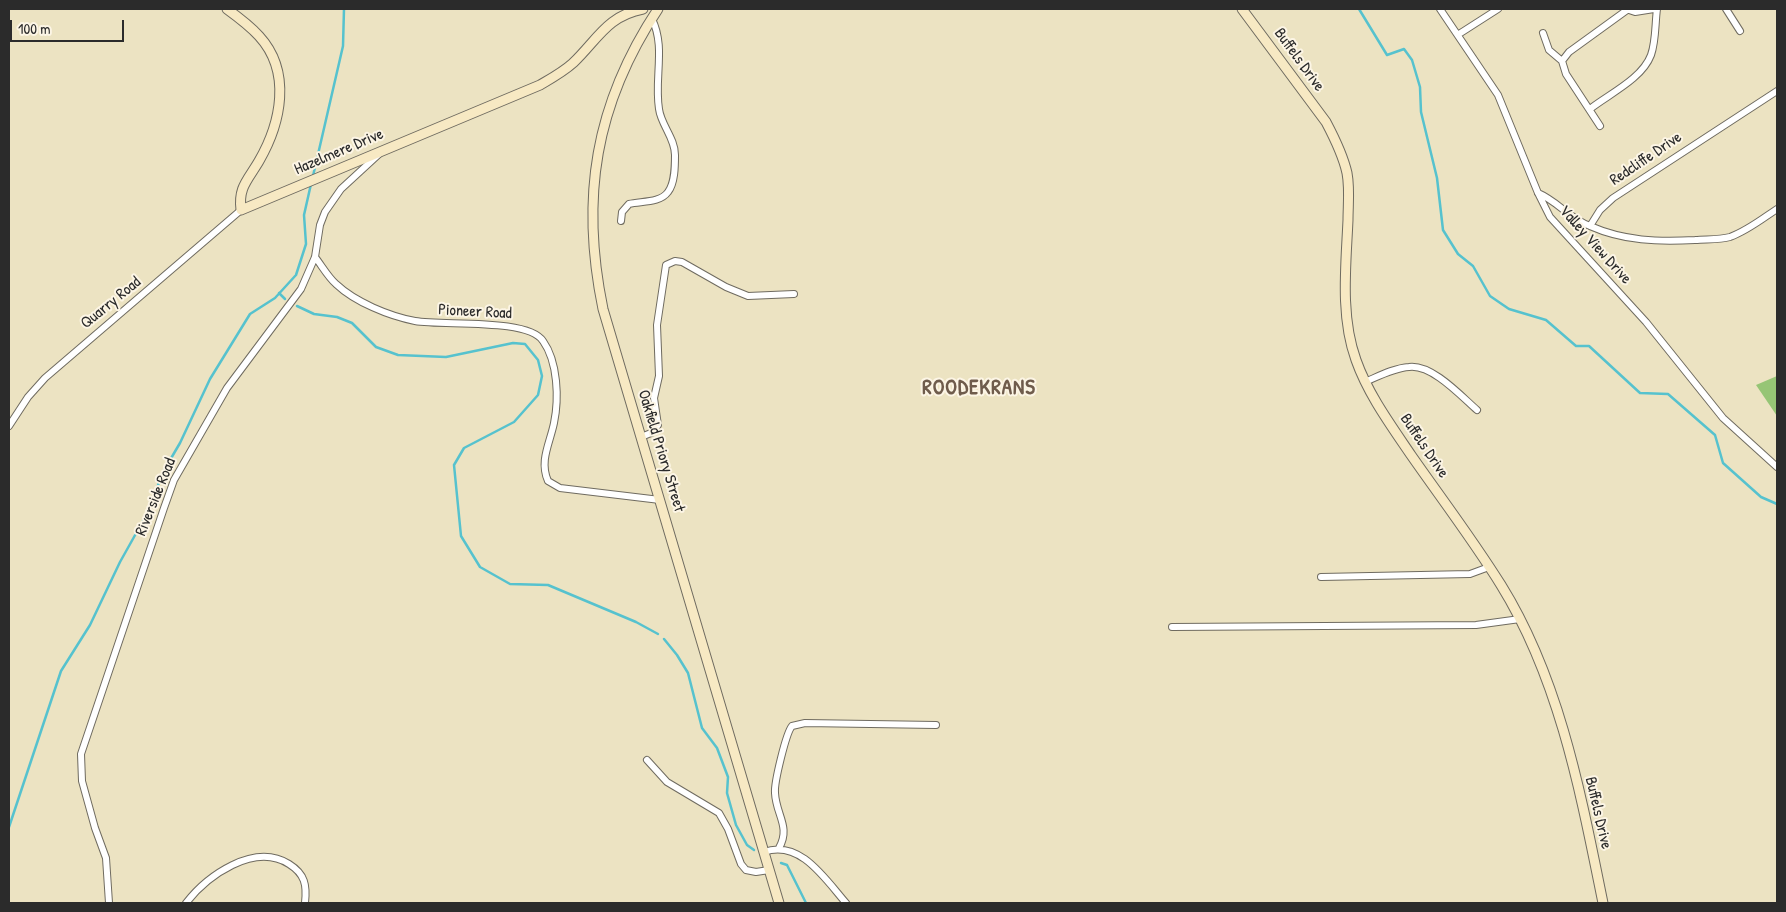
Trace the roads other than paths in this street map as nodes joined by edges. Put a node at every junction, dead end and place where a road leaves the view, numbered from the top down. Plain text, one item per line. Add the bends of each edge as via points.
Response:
1 (227, 9) edge
2 (643, 9) edge
3 (658, 9) edge
4 (1242, 9) edge
5 (1440, 9) edge
6 (1498, 9) edge
7 (1626, 9) edge
8 (1656, 9) edge
9 (1726, 9) edge
10 (1487, 11) edge
11 (652, 19) junction
12 (1740, 31) dead end
13 (1543, 33) dead end
14 (1458, 34) junction
15 (1562, 61) junction
16 (1777, 91) edge
17 (1590, 109) junction
18 (1600, 126) dead end
19 (384, 149) junction
20 (1538, 193) junction
21 (1777, 209) edge
22 (241, 210) junction
23 (621, 221) dead end
24 (1590, 226) junction
25 (315, 257) junction
26 (794, 294) dead end
27 (1365, 382) junction
28 (1477, 410) dead end
29 (9, 426) edge
30 (641, 437) junction
31 (1777, 467) edge
32 (660, 500) junction
33 (1489, 567) junction
34 (1321, 577) dead end
35 (1520, 619) junction
36 (1172, 627) dead end
37 (936, 725) dead end
38 (647, 760) dead end
39 (779, 848) junction
40 (764, 852) junction
41 (769, 870) junction
42 (109, 903) edge
43 (186, 903) edge
44 (305, 903) edge
45 (779, 903) edge
46 (846, 903) edge
47 (1603, 903) edge

1 - 22 street via 260,37 273,58 281,99 268,144 240,192
2 - 19 street, Hazelmere Drive via 610,22 573,62 540,85
3 - 11 street, Oakfield Priory Street
4 - 27 street, Buffels Drive via 1326,122 1344,160 1348,190 1346,316 1354,357
5 - 14 street, Valley View Drive
6 - 10 street
7 - 8 street via 1635,12
7 - 15 street via 1569,52
8 - 17 street via 1653,46 1645,66
9 - 12 street
10 - 14 street
11 - 23 street via 660,47 659,111 673,144 672,185 658,200 629,204 622,212
11 - 30 street, Oakfield Priory Street via 625,66 612,99 595,165 591,204 592,243 603,309
13 - 15 street via 1549,50
14 - 20 street, Valley View Drive via 1498,95
15 - 17 street via 1566,74
16 - 24 street, Redcliffe Drive via 1613,198
17 - 18 street
19 - 22 street, Hazelmere Drive
19 - 25 street, Riverside Road via 341,190 324,212
20 - 24 street via 1574,219
20 - 31 street, Valley View Drive via 1558,228 1627,300 1723,418
21 - 24 street via 1743,231 1720,239 1645,242 1610,235
22 - 29 street, Quarry Road via 45,378
25 - 32 street, Pioneer Road via 344,291 361,301 413,320 512,326 537,335 546,345 555,381 555,420 544,458 548,482 560,488
25 - 42 street, Riverside Road via 301,289 227,388 174,480 81,754 82,781 106,858
26 - 30 street via 748,296 682,262 666,265 657,325 659,376 654,398 658,425
27 - 28 street via 1400,369 1417,367 1435,375
27 - 33 street, Buffels Drive
30 - 32 street, Oakfield Priory Street
32 - 40 street, Oakfield Priory Street
33 - 34 street via 1470,574
33 - 35 street, Buffels Drive
35 - 36 street via 1476,625
35 - 47 street, Buffels Drive via 1559,717
37 - 39 street via 805,723 792,726 775,792 785,835
38 - 41 street via 667,782 719,813 746,870
39 - 40 street
39 - 46 street via 812,865
40 - 41 street, Oakfield Priory Street
41 - 45 street, Oakfield Priory Street
43 - 44 street via 205,883 233,865 262,857 284,861 302,874 306,885

